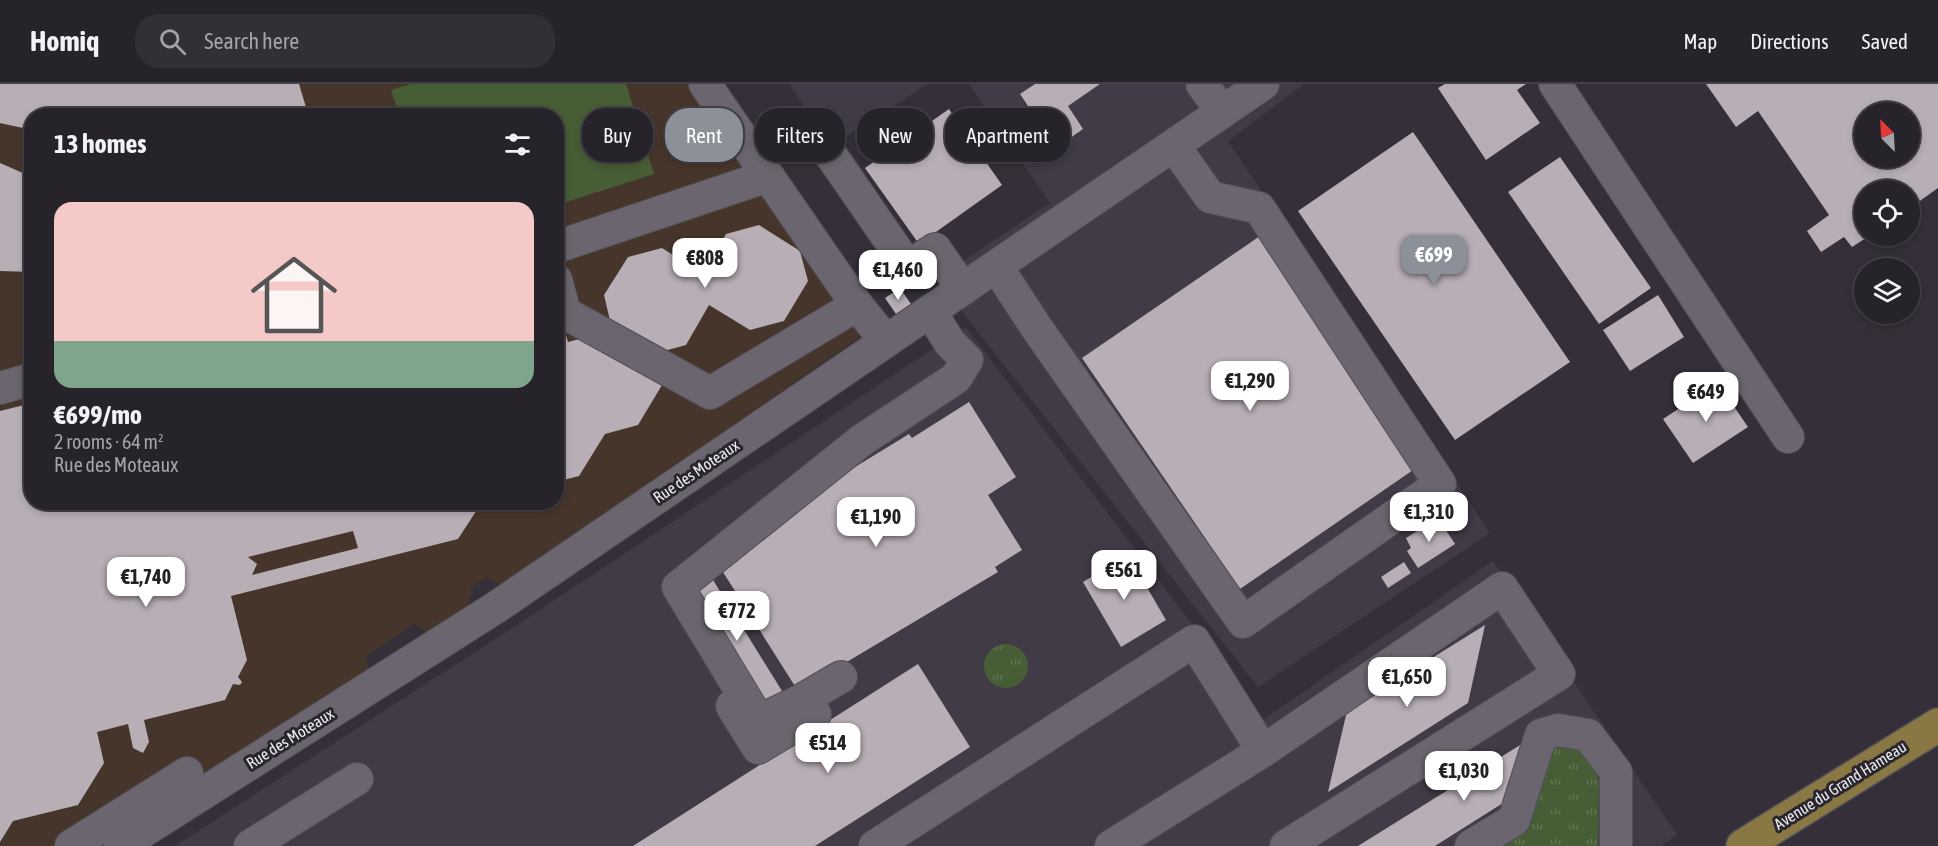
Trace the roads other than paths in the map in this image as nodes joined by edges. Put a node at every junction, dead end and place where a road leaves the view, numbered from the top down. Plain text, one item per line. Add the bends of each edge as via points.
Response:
1 (705, 84) edge
2 (1202, 84) edge
3 (1263, 84) edge
4 (1556, 84) edge
5 (1222, 112) junction
6 (1174, 146) junction
7 (836, 162) edge
8 (768, 176) junction
9 (564, 244) edge
10 (997, 267) junction
11 (963, 290) junction
12 (857, 305) junction
13 (564, 309) edge
14 (930, 310) junction
15 (886, 341) junction
16 (24, 382) edge
17 (0, 388) edge
18 (1788, 437) dead end
19 (843, 686) dead end
20 (1938, 725) edge
21 (1263, 751) junction
22 (187, 772) dead end
23 (357, 779) dead end
24 (911, 836) edge
25 (70, 846) edge
26 (120, 846) edge
27 (250, 846) edge
28 (875, 846) edge
29 (1111, 846) edge
30 (1286, 846) edge
31 (1471, 846) edge
32 (1616, 846) edge
33 (1743, 846) edge

1 - 8 street
2 - 5 street
3 - 5 street, Rue des Moteaux
4 - 18 street
5 - 6 street, Rue des Moteaux
6 - 10 street, Rue des Moteaux
6 - 10 street via 1210,197 1259,208 1440,484 1243,622
7 - 11 street via 908,267 935,249
8 - 9 street
8 - 12 street
10 - 11 street, Rue des Moteaux
11 - 14 street, Rue des Moteaux
12 - 13 street via 710,393
12 - 15 street
14 - 15 street, Rue des Moteaux
14 - 19 street via 950,343 955,362 851,433 662,582 665,597 758,748
15 - 26 street, Rue des Moteaux via 495,608
16 - 17 street
20 - 33 main road, Avenue du Grand Hameau
21 - 24 street via 1194,640
21 - 29 street
21 - 30 street via 1502,588 1559,674
22 - 25 street
23 - 27 street
24 - 28 street
31 - 32 street via 1514,820 1541,735 1558,730 1588,735 1616,772

